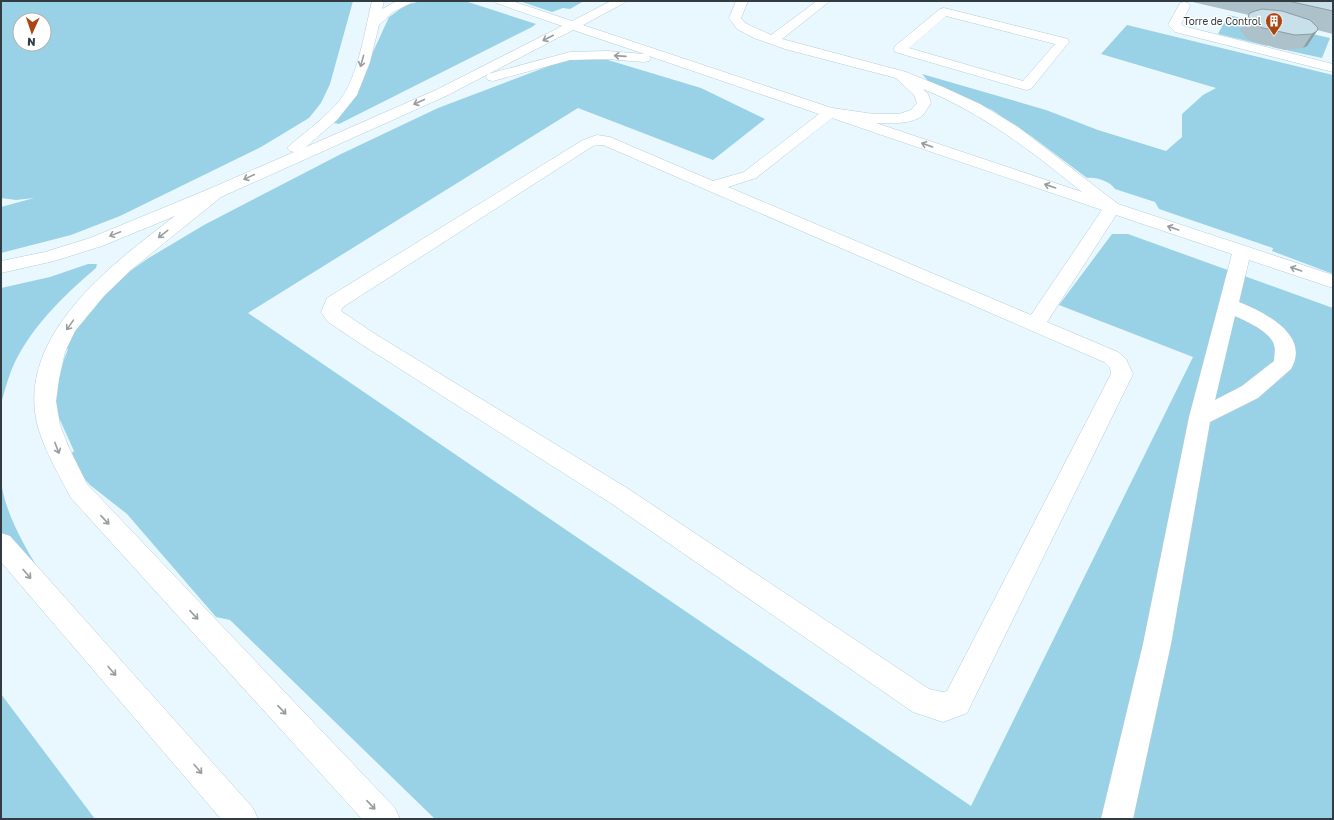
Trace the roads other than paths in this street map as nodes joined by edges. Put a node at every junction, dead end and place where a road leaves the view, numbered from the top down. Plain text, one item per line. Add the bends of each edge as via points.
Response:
1 (378, 1) edge
2 (407, 1) edge
3 (503, 1) edge
4 (620, 1) edge
5 (742, 1) edge
6 (824, 1) edge
7 (1184, 6) dead end
8 (373, 24) junction
9 (573, 26) junction
10 (773, 40) junction
11 (918, 54) junction
12 (686, 63) junction
13 (1333, 68) edge
14 (901, 75) junction
15 (440, 92) junction
16 (830, 112) junction
17 (267, 169) junction
18 (712, 186) junction
19 (215, 193) junction
20 (1112, 207) junction
21 (1242, 251) junction
22 (1, 267) edge
23 (1333, 282) edge
24 (1228, 305) junction
25 (1035, 325) junction
26 (1200, 417) junction
27 (1, 544) edge
28 (242, 819) edge
29 (384, 819) edge
30 (1117, 819) edge

1 - 8 street
2 - 8 street via 389,9
3 - 9 street
4 - 9 street
5 - 10 street via 735,18 741,26
6 - 10 street
7 - 13 street via 1174,25 1179,29
8 -> 17 street via 350,95 315,132
9 - 12 street
9 -> 15 street
10 - 14 street
11 - 11 street via 1026,86 1063,42 944,12 900,49
11 - 14 street
12 -> 15 street via 619,55 570,56
12 - 16 street
14 - 16 street via 921,94 924,104 916,113 897,119 883,119
14 - 20 street via 950,96 998,121
15 -> 17 street
16 - 18 street via 750,175
20 -> 16 street
17 -> 19 street
18 - 25 street
18 - 25 street via 605,140 597,140 588,143 334,303 331,312 368,339 618,495 923,702 943,707 957,703 1122,374 1119,364 1111,357
19 -> 22 street via 96,242 48,257
19 -> 29 street via 142,250 110,279 82,308 59,340 45,400 49,424 59,452 79,491
21 -> 20 street
20 - 25 street
23 -> 21 street
21 - 24 street
24 - 26 street
24 - 26 street via 1249,313 1273,329 1284,343 1284,364 1250,392
26 - 30 street via 1157,644
27 -> 28 street

